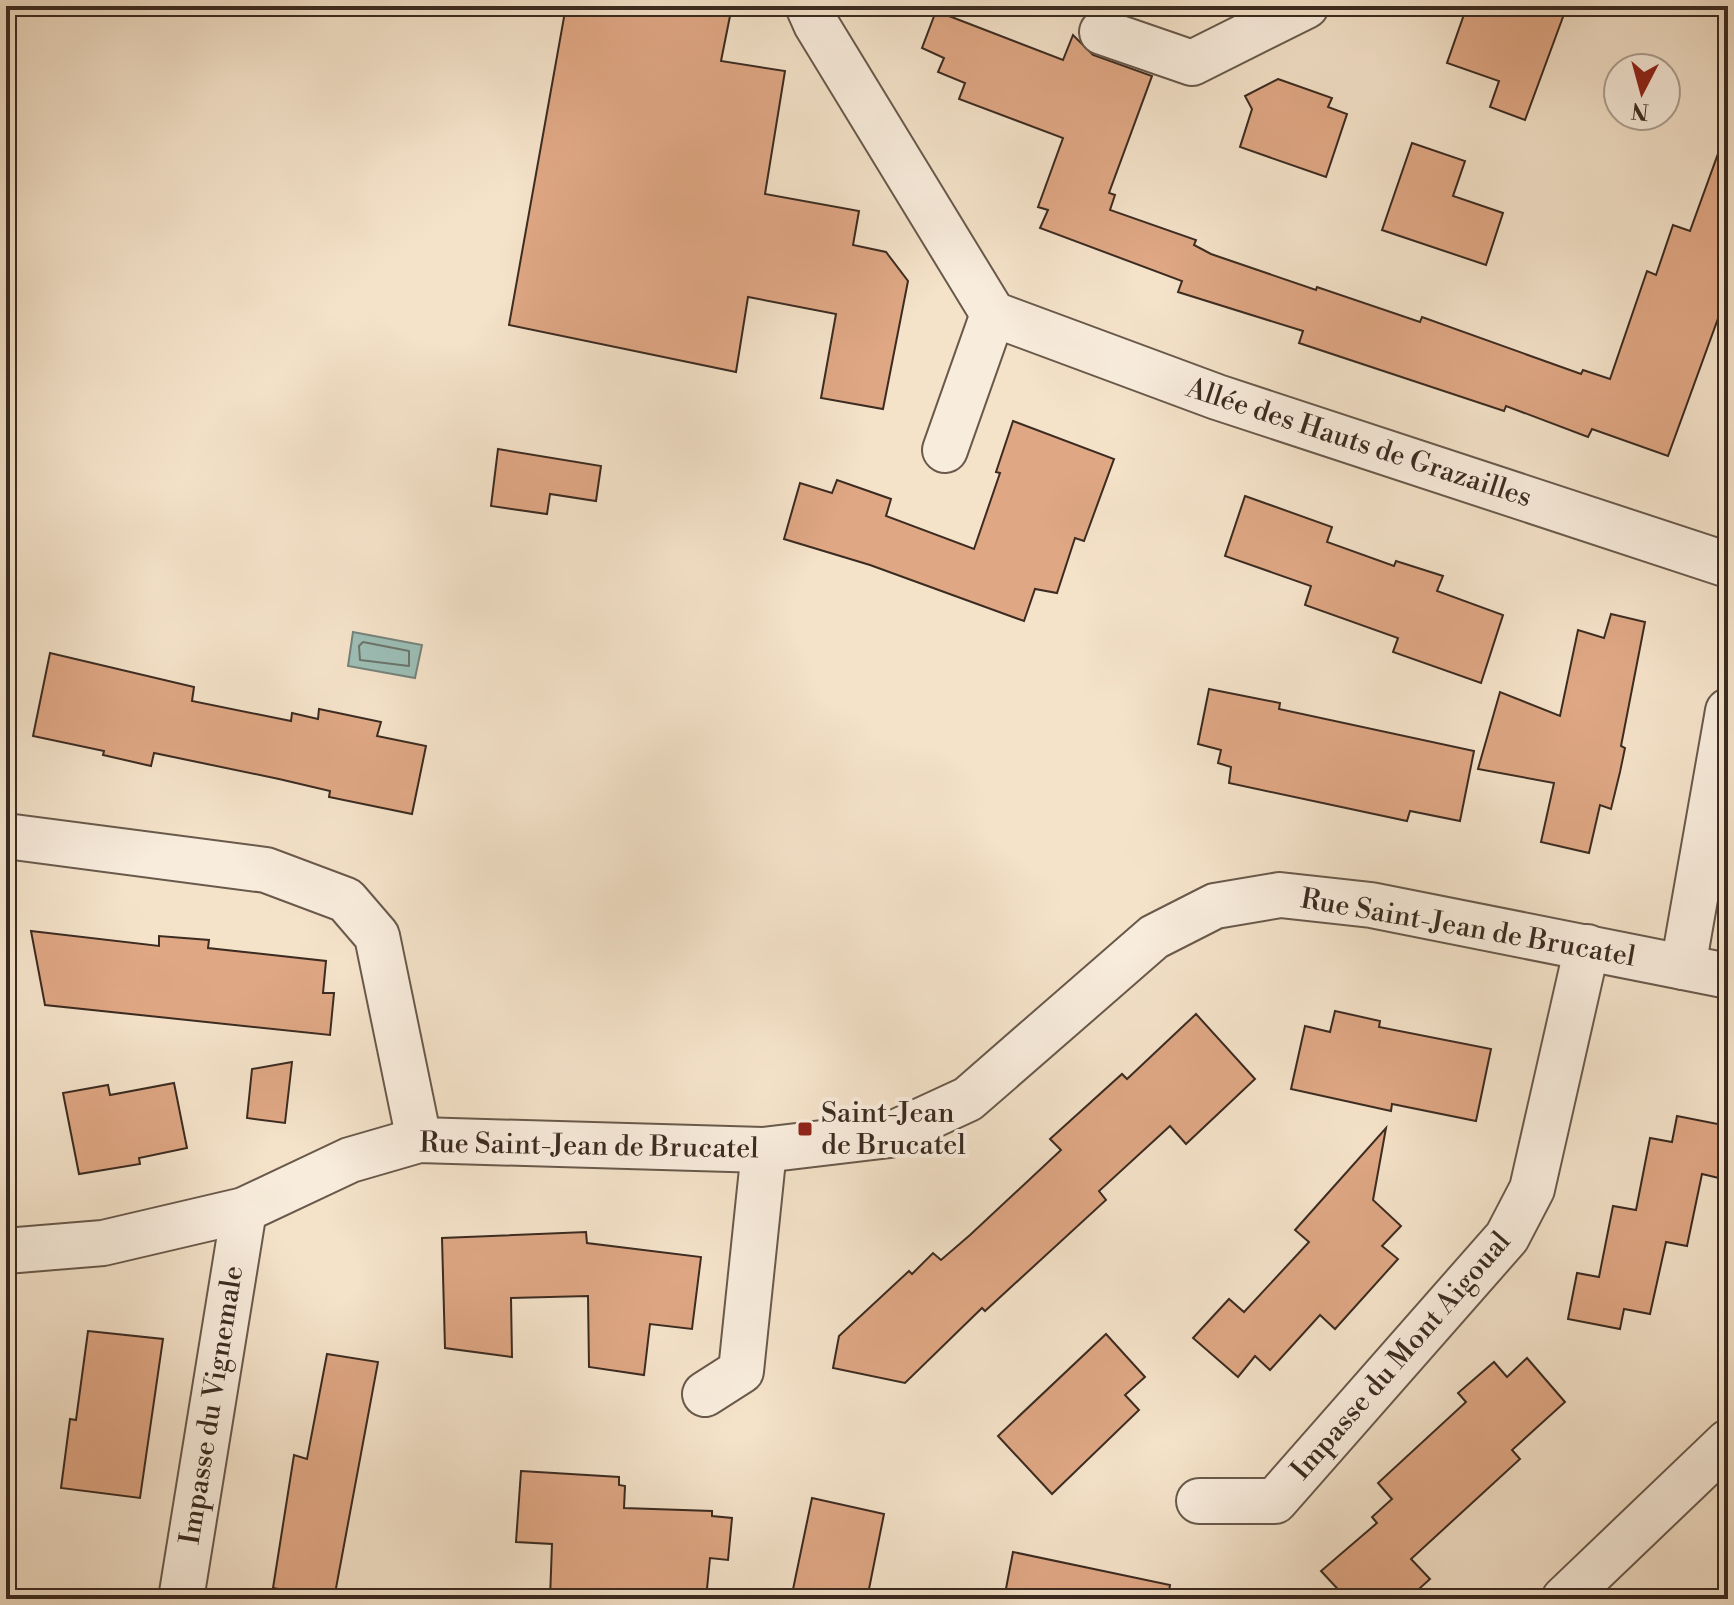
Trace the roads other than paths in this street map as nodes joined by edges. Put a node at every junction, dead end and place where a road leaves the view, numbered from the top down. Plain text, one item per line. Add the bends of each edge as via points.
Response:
1 (808, 6) edge
2 (1306, 6) edge
3 (1102, 32) dead end
4 (993, 314) junction
5 (945, 450) dead end
6 (1728, 565) edge
7 (1728, 711) edge
8 (6, 836) edge
9 (1587, 947) junction
10 (1683, 967) junction
11 (1728, 976) edge
12 (419, 1140) junction
13 (764, 1150) junction
14 (244, 1210) junction
15 (6, 1251) edge
16 (705, 1394) dead end
17 (1728, 1442) edge
18 (1199, 1501) dead end
19 (181, 1599) edge
20 (1564, 1599) edge

1 - 4 street
2 - 3 street via 1192,63
4 - 5 street
4 - 6 street, Allée des Hauts de Grazailles via 1217,397
7 - 10 street
8 - 12 street via 266,870 346,900 377,936
9 - 10 street, Rue Saint-Jean de Brucatel
9 - 13 street, Rue Saint-Jean de Brucatel via 1371,905 1280,895 1215,906 1154,937 968,1099 890,1135
9 - 18 street, Impasse du Mont Aigoual via 1532,1189 1507,1237 1275,1501
10 - 11 street, Rue Saint-Jean de Brucatel
12 - 13 street, Rue Saint-Jean de Brucatel
12 - 14 street, Rue Saint-Jean de Brucatel via 350,1160
13 - 16 street via 741,1371
14 - 15 street, Rue Saint-Jean de Brucatel via 103,1243
14 - 19 street, Impasse du Vignemale
17 - 20 street

